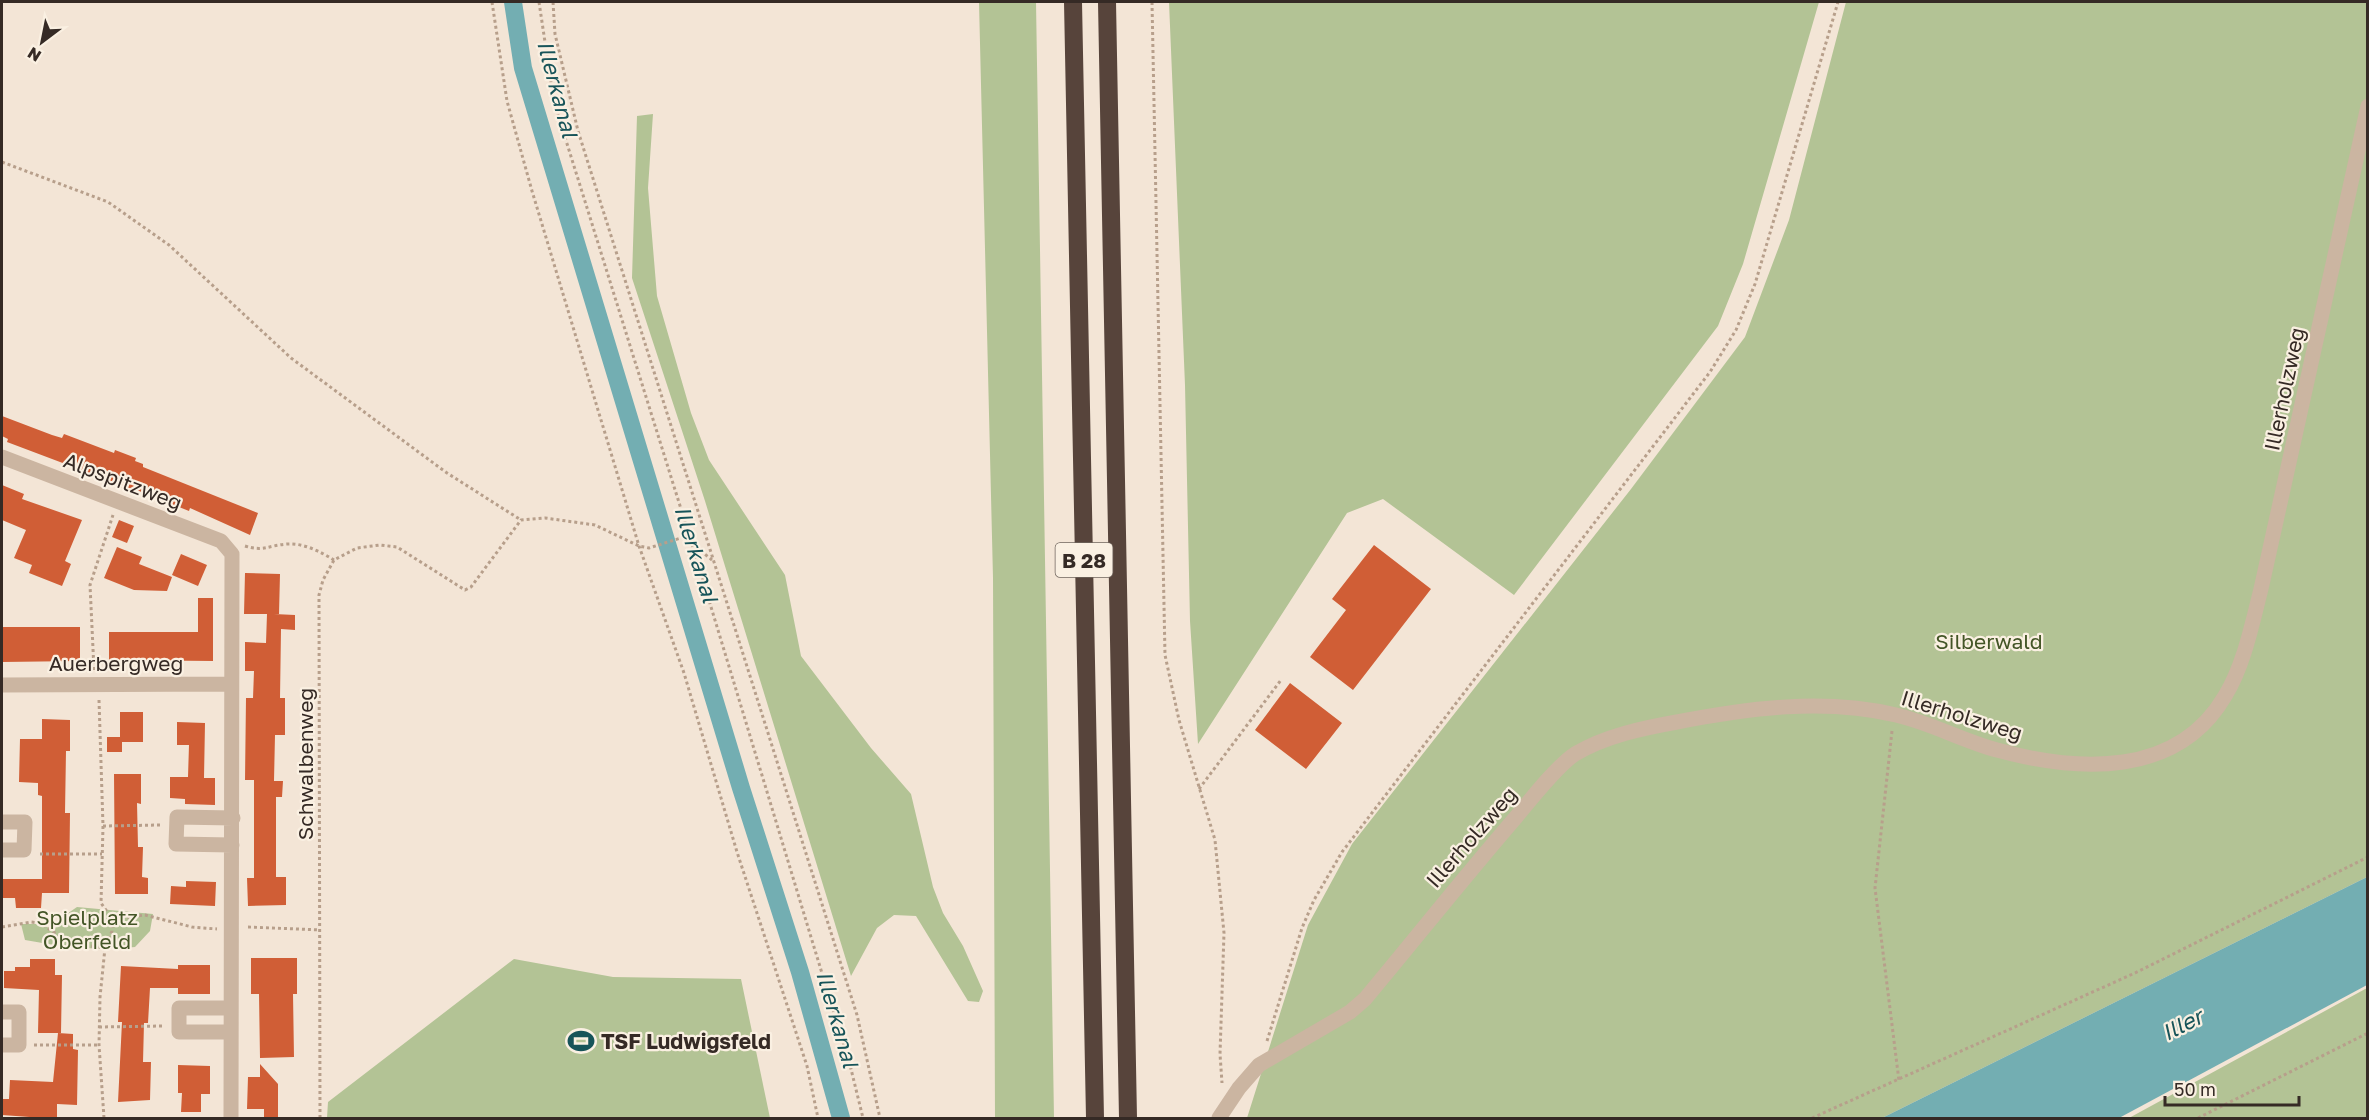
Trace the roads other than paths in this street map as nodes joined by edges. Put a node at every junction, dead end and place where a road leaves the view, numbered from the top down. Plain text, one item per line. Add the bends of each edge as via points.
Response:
1 (1073, 2) edge
2 (1107, 2) edge
3 (2367, 106) edge
4 (2, 456) edge
5 (230, 684) junction
6 (2, 685) edge
7 (232, 818) junction
8 (2, 822) edge
9 (232, 845) junction
10 (2, 850) edge
11 (231, 1008) junction
12 (2, 1012) edge
13 (231, 1032) junction
14 (2, 1045) edge
15 (1222, 1113) edge
16 (231, 1119) edge
17 (1095, 1119) edge
18 (1128, 1119) edge

1 - 17 highway, B 28
2 - 18 highway, B 28
3 - 15 street, Illerholzweg via 2261,589 2234,677 2212,717 2189,738 2163,753 2103,766 2047,761 1995,750 1928,724 1849,707 1733,711 1638,729 1574,755 1449,894 1365,999 1350,1012 1259,1065
4 - 5 street, Alpspitzweg via 228,547 232,554
5 - 6 street, Auerbergweg
5 - 7 street
7 - 9 street
7 - 9 street via 177,817 176,844
8 - 10 street via 25,822 24,850
9 - 11 street
11 - 13 street
11 - 13 street via 179,1008 179,1032
12 - 14 street via 19,1012 19,1045
13 - 16 street

